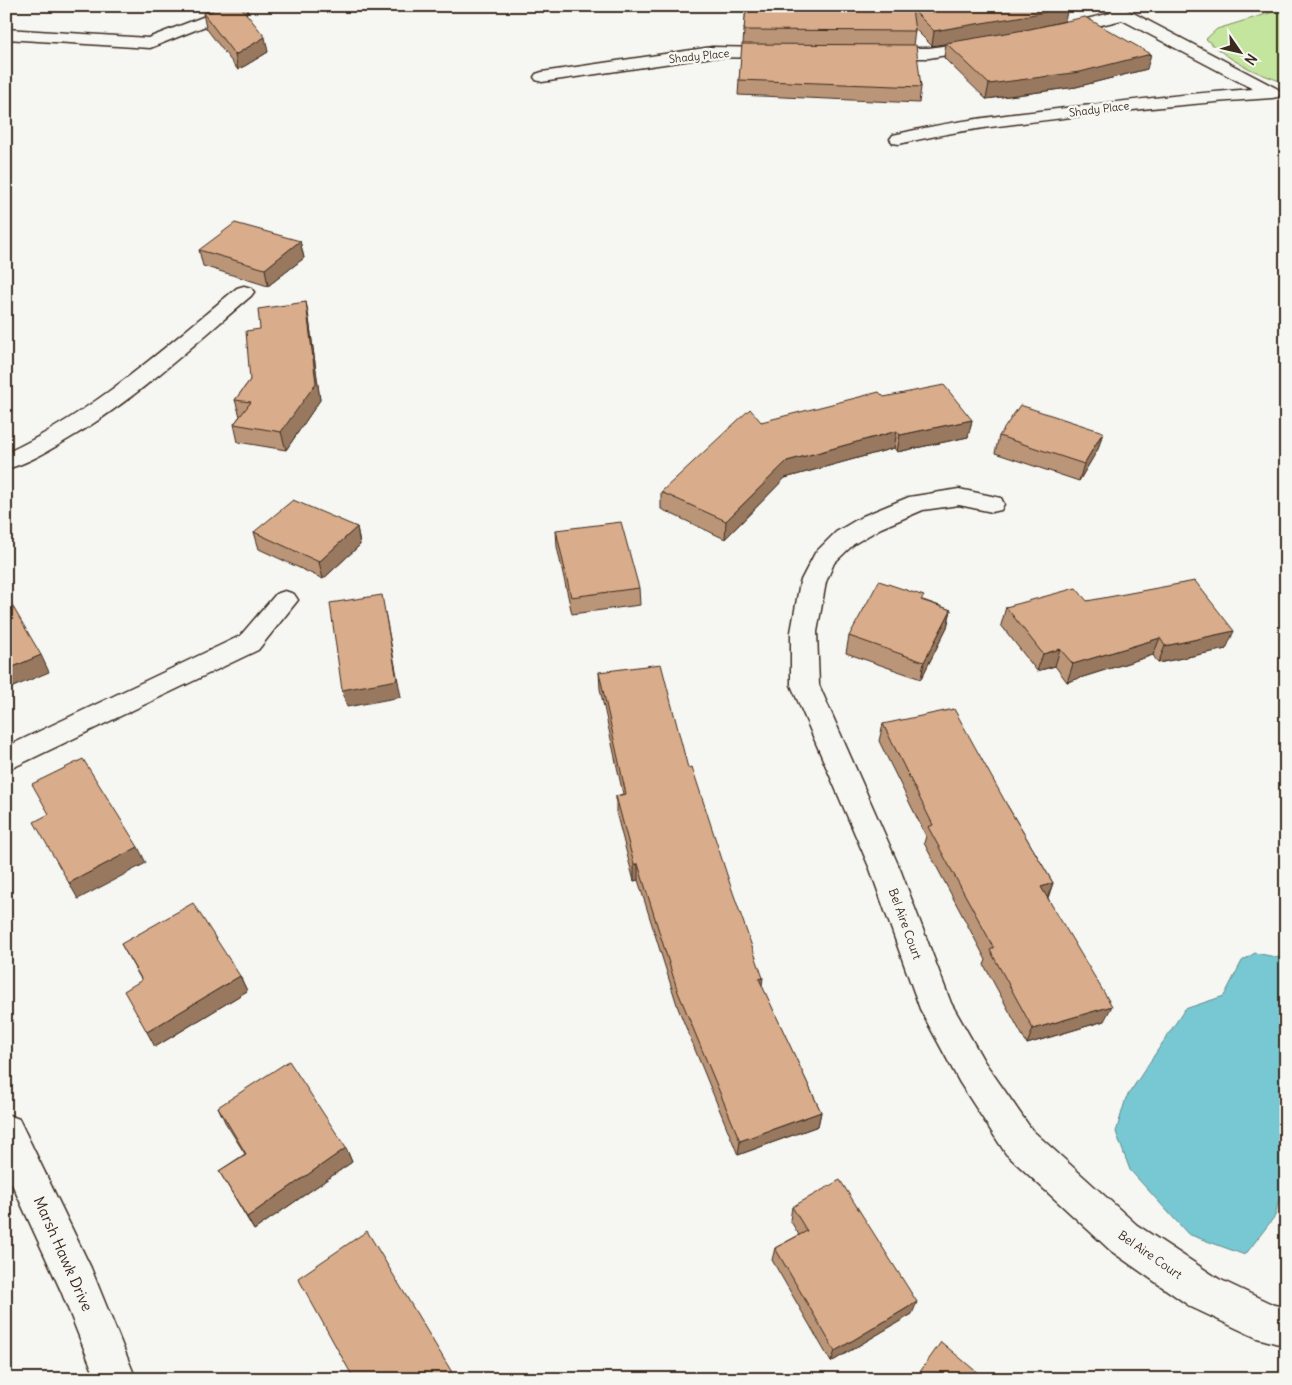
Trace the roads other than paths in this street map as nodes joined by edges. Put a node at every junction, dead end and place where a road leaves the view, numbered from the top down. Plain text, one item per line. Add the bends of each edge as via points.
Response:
1 (1108, 6) edge
2 (1123, 15) junction
3 (208, 20) edge
4 (1047, 33) edge
5 (6, 34) edge
6 (1000, 42) edge
7 (791, 53) edge
8 (870, 53) edge
9 (542, 78) dead end
10 (1279, 96) edge
11 (899, 139) dead end
12 (244, 292) dead end
13 (6, 462) edge
14 (992, 504) dead end
15 (285, 600) dead end
16 (6, 760) edge
17 (9, 1143) edge
18 (1286, 1328) edge
19 (116, 1379) edge

1 - 2 street
2 - 4 street
2 - 10 street
3 - 5 street via 150,43
6 - 8 street via 929,53
7 - 9 street, Shady Place via 712,52
10 - 11 street, Shady Place via 1191,98 958,126
12 - 13 street via 135,382 69,430
14 - 18 street, Bel Aire Court via 959,497 918,503 872,522 845,538 824,559 812,582 804,632 805,685 885,869 937,1009 972,1072 1019,1142 1132,1243 1205,1293
15 - 16 street via 249,643
17 - 19 street, Marsh Hawk Drive via 77,1282

